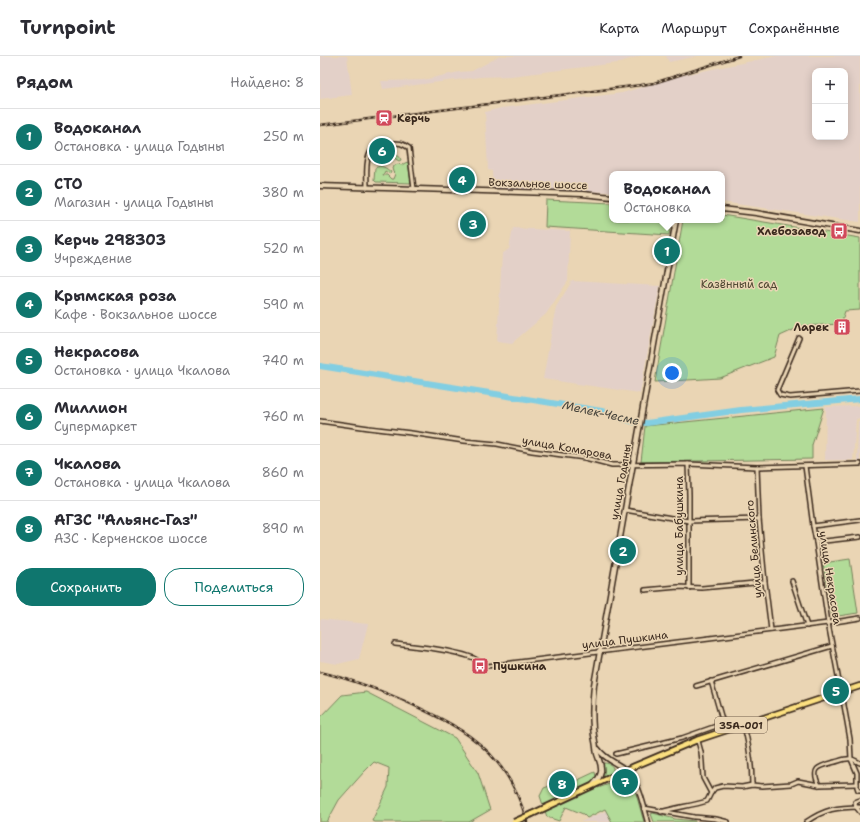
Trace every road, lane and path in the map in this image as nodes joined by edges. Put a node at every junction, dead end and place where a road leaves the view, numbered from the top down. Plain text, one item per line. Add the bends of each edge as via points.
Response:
1 (320, 186) edge
2 (366, 188) junction
3 (414, 189) junction
4 (609, 197) edge
5 (725, 208) edge
6 (675, 223) edge
7 (860, 231) edge
8 (799, 338) dead end
9 (860, 391) edge
10 (320, 420) edge
11 (633, 464) junction
12 (688, 464) junction
13 (860, 464) edge
14 (757, 466) junction
15 (805, 466) junction
16 (625, 510) junction
17 (759, 519) junction
18 (688, 520) junction
19 (860, 520) edge
20 (813, 526) junction
21 (860, 537) edge
22 (816, 542) junction
23 (792, 581) dead end
24 (764, 582) junction
25 (689, 588) junction
26 (645, 590) dead end
27 (860, 618) edge
28 (828, 623) junction
29 (807, 626) junction
30 (771, 630) junction
31 (395, 644) dead end
32 (832, 646) junction
33 (599, 652) junction
34 (711, 681) junction
35 (696, 686) dead end
36 (860, 687) edge
37 (841, 693) junction
38 (722, 724) junction
39 (744, 725) junction
40 (725, 731) junction
41 (697, 741) junction
42 (596, 747) junction
43 (616, 754) dead end
44 (851, 759) junction
45 (860, 763) edge
46 (627, 771) junction
47 (857, 784) junction
48 (752, 785) junction
49 (819, 785) junction
50 (593, 787) junction
51 (860, 790) edge
52 (711, 793) junction
53 (860, 800) edge
54 (856, 807) junction
55 (860, 807) edge
56 (644, 808) junction
57 (661, 812) junction
58 (860, 812) edge
59 (532, 815) junction
60 (514, 822) edge
61 (518, 822) edge
62 (648, 822) edge
63 (728, 822) edge
64 (806, 822) edge

1 - 2 main road, Вокзальное шоссе
2 - 3 main road, Вокзальное шоссе
2 - 3 street via 367,160 372,150 383,144 400,143 409,148
3 - 4 main road, Вокзальное шоссе
5 - 7 main road
6 - 11 main road, улица Годыны
8 - 9 street via 777,390 780,395 790,397
10 - 11 street, улица Комарова via 497,444 532,452 585,458 612,465
11 - 12 street, улица Комарова
11 - 16 main road, улица Годыны
12 - 14 street, улица Комарова
12 - 18 street, улица Бабушкина
13 - 15 street, улица Комарова
14 - 15 street, улица Комарова
14 - 17 street, улица Белинского
15 - 20 street, улица Некрасова
16 - 18 street
16 - 33 main road, улица Годыны
17 - 18 street
17 - 24 street, улица Белинского
18 - 25 street, улица Бабушкина
19 - 20 street
20 - 22 street, улица Некрасова
21 - 22 street
22 - 28 street, улица Некрасова
23 - 29 street
24 - 25 street
24 - 30 street, улица Белинского
25 - 26 street
27 - 28 street, улица Пушкина
28 - 29 street, улица Пушкина
28 - 32 street, улица Некрасова
29 - 30 street, улица Пушкина
30 - 33 street, улица Пушкина
31 - 33 street, улица Пушкина via 435,648 472,657 487,666
32 - 34 street
32 - 37 street, улица Некрасова
33 - 42 main road, улица Годыны via 592,704
34 - 35 street
34 - 38 street
36 - 37 main road, 35А-001
37 - 39 main road, 35А-001
37 - 44 street, улица Некрасова
38 - 40 street
38 - 43 street via 682,738
39 - 40 main road, 35А-001
39 - 48 street via 750,753
40 - 41 main road, 35А-001
41 - 46 main road, 35А-001
41 - 52 street via 701,752 703,778
42 - 46 main road via 604,756
42 - 50 main road, улица Годыны via 601,770
44 - 45 street
44 - 47 street, улица Некрасова via 857,773
44 - 49 street via 820,766 816,778
46 - 50 main road, 35А-001
46 - 56 main road via 637,784
47 - 49 street
47 - 51 street, улица Некрасова
48 - 49 street via 791,784 798,781
48 - 52 street via 723,786 715,788
50 - 59 main road, 35А-001
52 - 57 street via 707,801
53 - 54 street via 855,802
54 - 55 street
54 - 58 street
54 - 64 street via 828,810
56 - 57 street
56 - 62 main road
57 - 63 street
59 - 60 main road, 35А-001, bridge
59 - 61 main road, 35А-001, bridge

